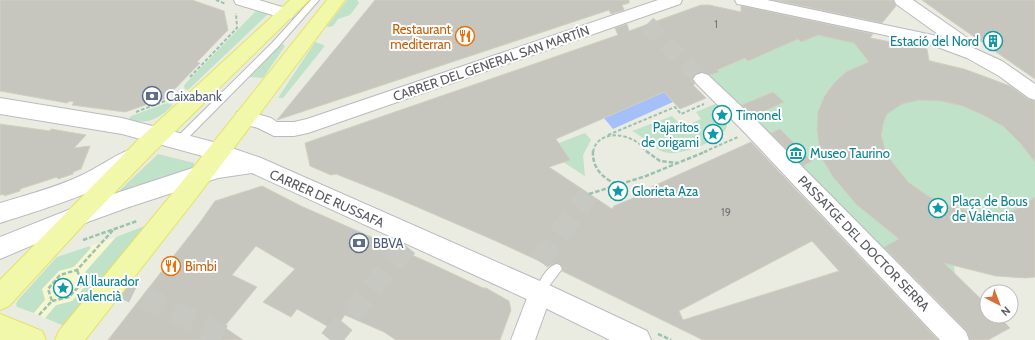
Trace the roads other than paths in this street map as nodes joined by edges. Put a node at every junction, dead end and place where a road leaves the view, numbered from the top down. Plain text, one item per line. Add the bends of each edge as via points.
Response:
1 (300, 0) edge
2 (315, 0) edge
3 (336, 0) edge
4 (674, 0) edge
5 (743, 0) edge
6 (902, 0) edge
7 (238, 4) edge
8 (647, 5) edge
9 (286, 14) junction
10 (1006, 72) junction
11 (702, 79) tunnel mouth
12 (1035, 93) edge
13 (0, 106) edge
14 (244, 117) junction
15 (152, 141) junction
16 (179, 141) junction
17 (217, 152) junction
18 (253, 164) junction
19 (200, 174) junction
20 (4, 211) edge
21 (78, 215) junction
22 (0, 242) edge
23 (0, 248) edge
24 (556, 269) dead end
25 (540, 293) junction
26 (0, 298) edge
27 (0, 327) edge
28 (36, 328) edge
29 (68, 340) edge
30 (523, 340) edge
31 (638, 340) edge
32 (957, 340) edge

1 - 9 main road
2 - 16 lane
3 - 14 main road
4 - 8 street, CARRER DEL GENERAL SAN MARTÍN
5 - 10 street via 935,40 973,54
6 - 10 street
7 - 9 street
8 - 14 street, CARRER DEL GENERAL SAN MARTÍN via 308,126 274,129
9 - 15 main road
10 - 12 street
11 - 32 street, PASSATGE DEL DOCTOR SERRA
13 - 15 street, CARRER DE RUSSAFA via 118,125
14 - 17 main road
15 - 16 street, CARRER DE RUSSAFA
15 - 20 street via 106,174 86,184
15 - 21 main road
16 - 17 street, CARRER DE RUSSAFA
17 - 18 street, CARRER DE RUSSAFA
17 - 19 main road
18 - 19 street
18 - 25 street, CARRER DE RUSSAFA
19 - 21 street
19 - 29 main road
20 - 22 street via 18,211 22,222 12,236
21 - 23 street
21 - 26 main road
24 - 25 lane
25 - 30 street
25 - 31 street, CARRER DE RUSSAFA
27 - 28 main road

